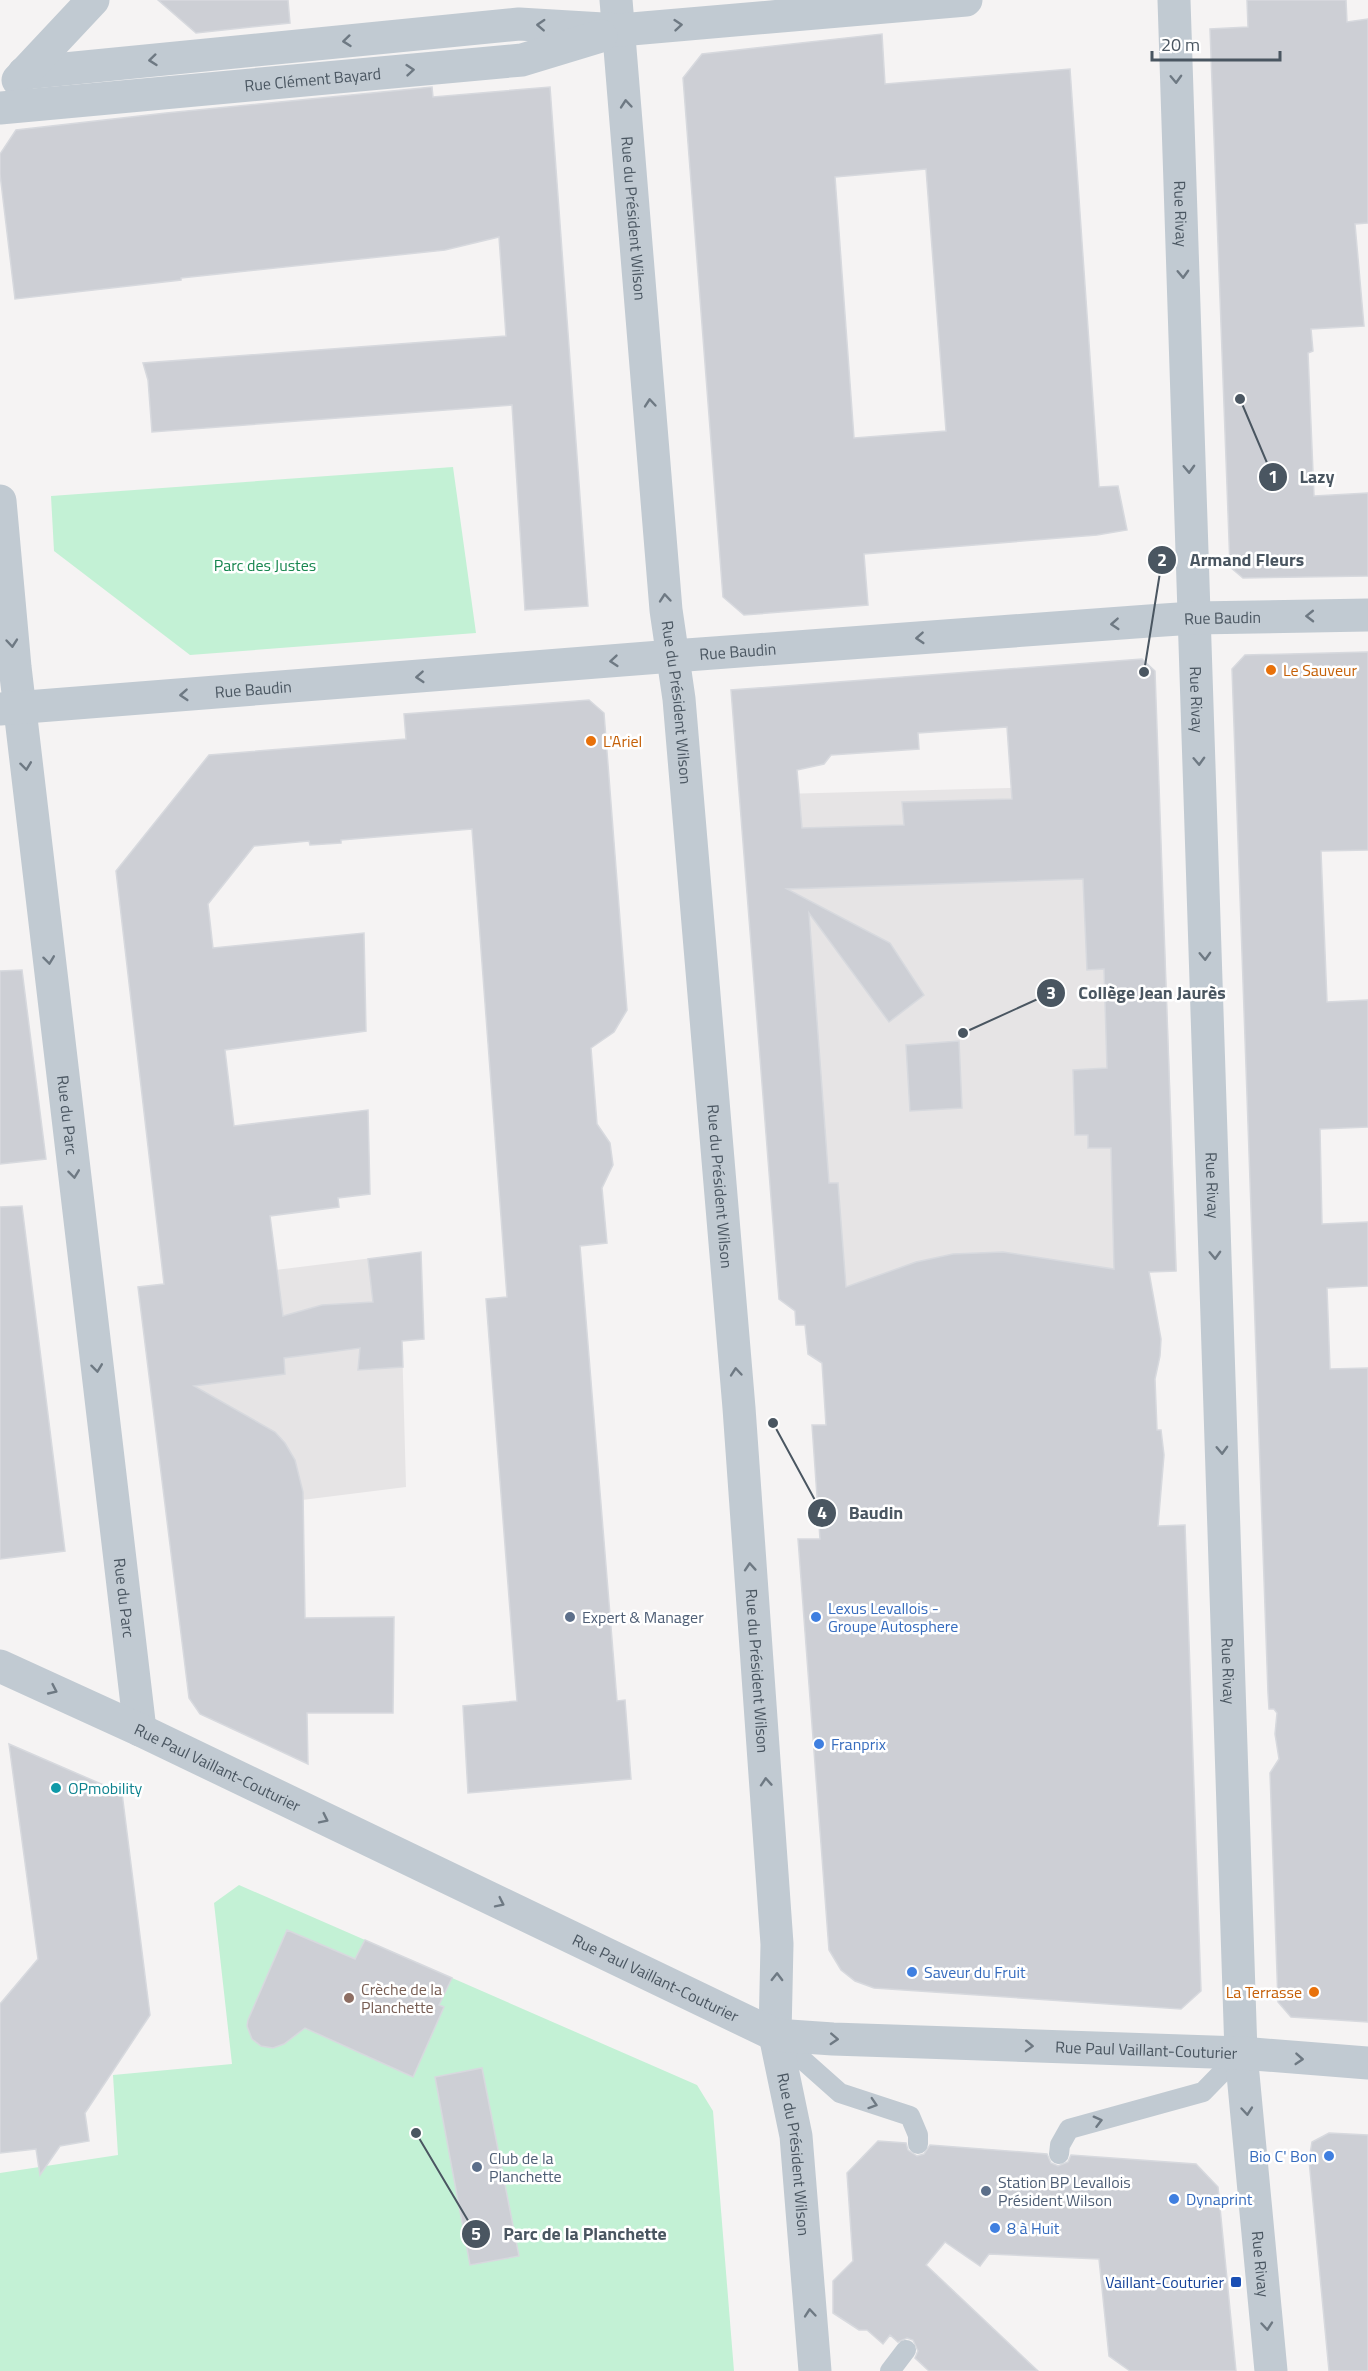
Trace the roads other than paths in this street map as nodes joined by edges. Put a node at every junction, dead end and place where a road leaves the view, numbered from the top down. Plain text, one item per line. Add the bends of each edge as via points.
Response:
1 (93, 0) edge
2 (966, 0) edge
3 (1173, 0) edge
4 (618, 15) edge
5 (24, 73) junction
6 (0, 103) edge
7 (0, 108) edge
8 (0, 501) edge
9 (1368, 615) edge
10 (1194, 618) junction
11 (673, 656) junction
12 (10, 709) edge
13 (0, 1666) edge
14 (140, 1730) junction
15 (776, 2035) junction
16 (1241, 2053) junction
17 (1368, 2063) edge
18 (918, 2144) dead end
19 (1059, 2154) dead end
20 (906, 2350) dead end
21 (815, 2371) edge
22 (890, 2371) edge
23 (1271, 2371) edge

1 - 5 street
4 -> 2 street, Rue Clément Bayard
3 -> 10 street, Rue Rivay
4 -> 5 street, Rue Clément Bayard
7 -> 4 street, Rue Clément Bayard via 522,60
11 -> 4 street, Rue du Président Wilson via 666,610
5 - 6 street
8 -> 12 street, Rue du Parc
9 -> 10 street, Rue Baudin
10 -> 11 street, Rue Baudin
10 -> 16 street, Rue Rivay
11 -> 12 street, Rue Baudin
15 -> 11 street, Rue du Président Wilson via 777,1944 741,1431
12 -> 14 street, Rue du Parc
13 -> 14 street, Rue Paul Vaillant-Couturier
14 -> 15 street, Rue Paul Vaillant-Couturier
15 -> 16 street, Rue Paul Vaillant-Couturier
15 -> 18 lane via 840,2093 910,2116
21 -> 15 street, Rue du Président Wilson via 796,2136
16 -> 17 street, Rue Paul Vaillant-Couturier
19 -> 16 lane via 1069,2129 1203,2092
16 -> 23 street, Rue Rivay
20 - 22 lane

